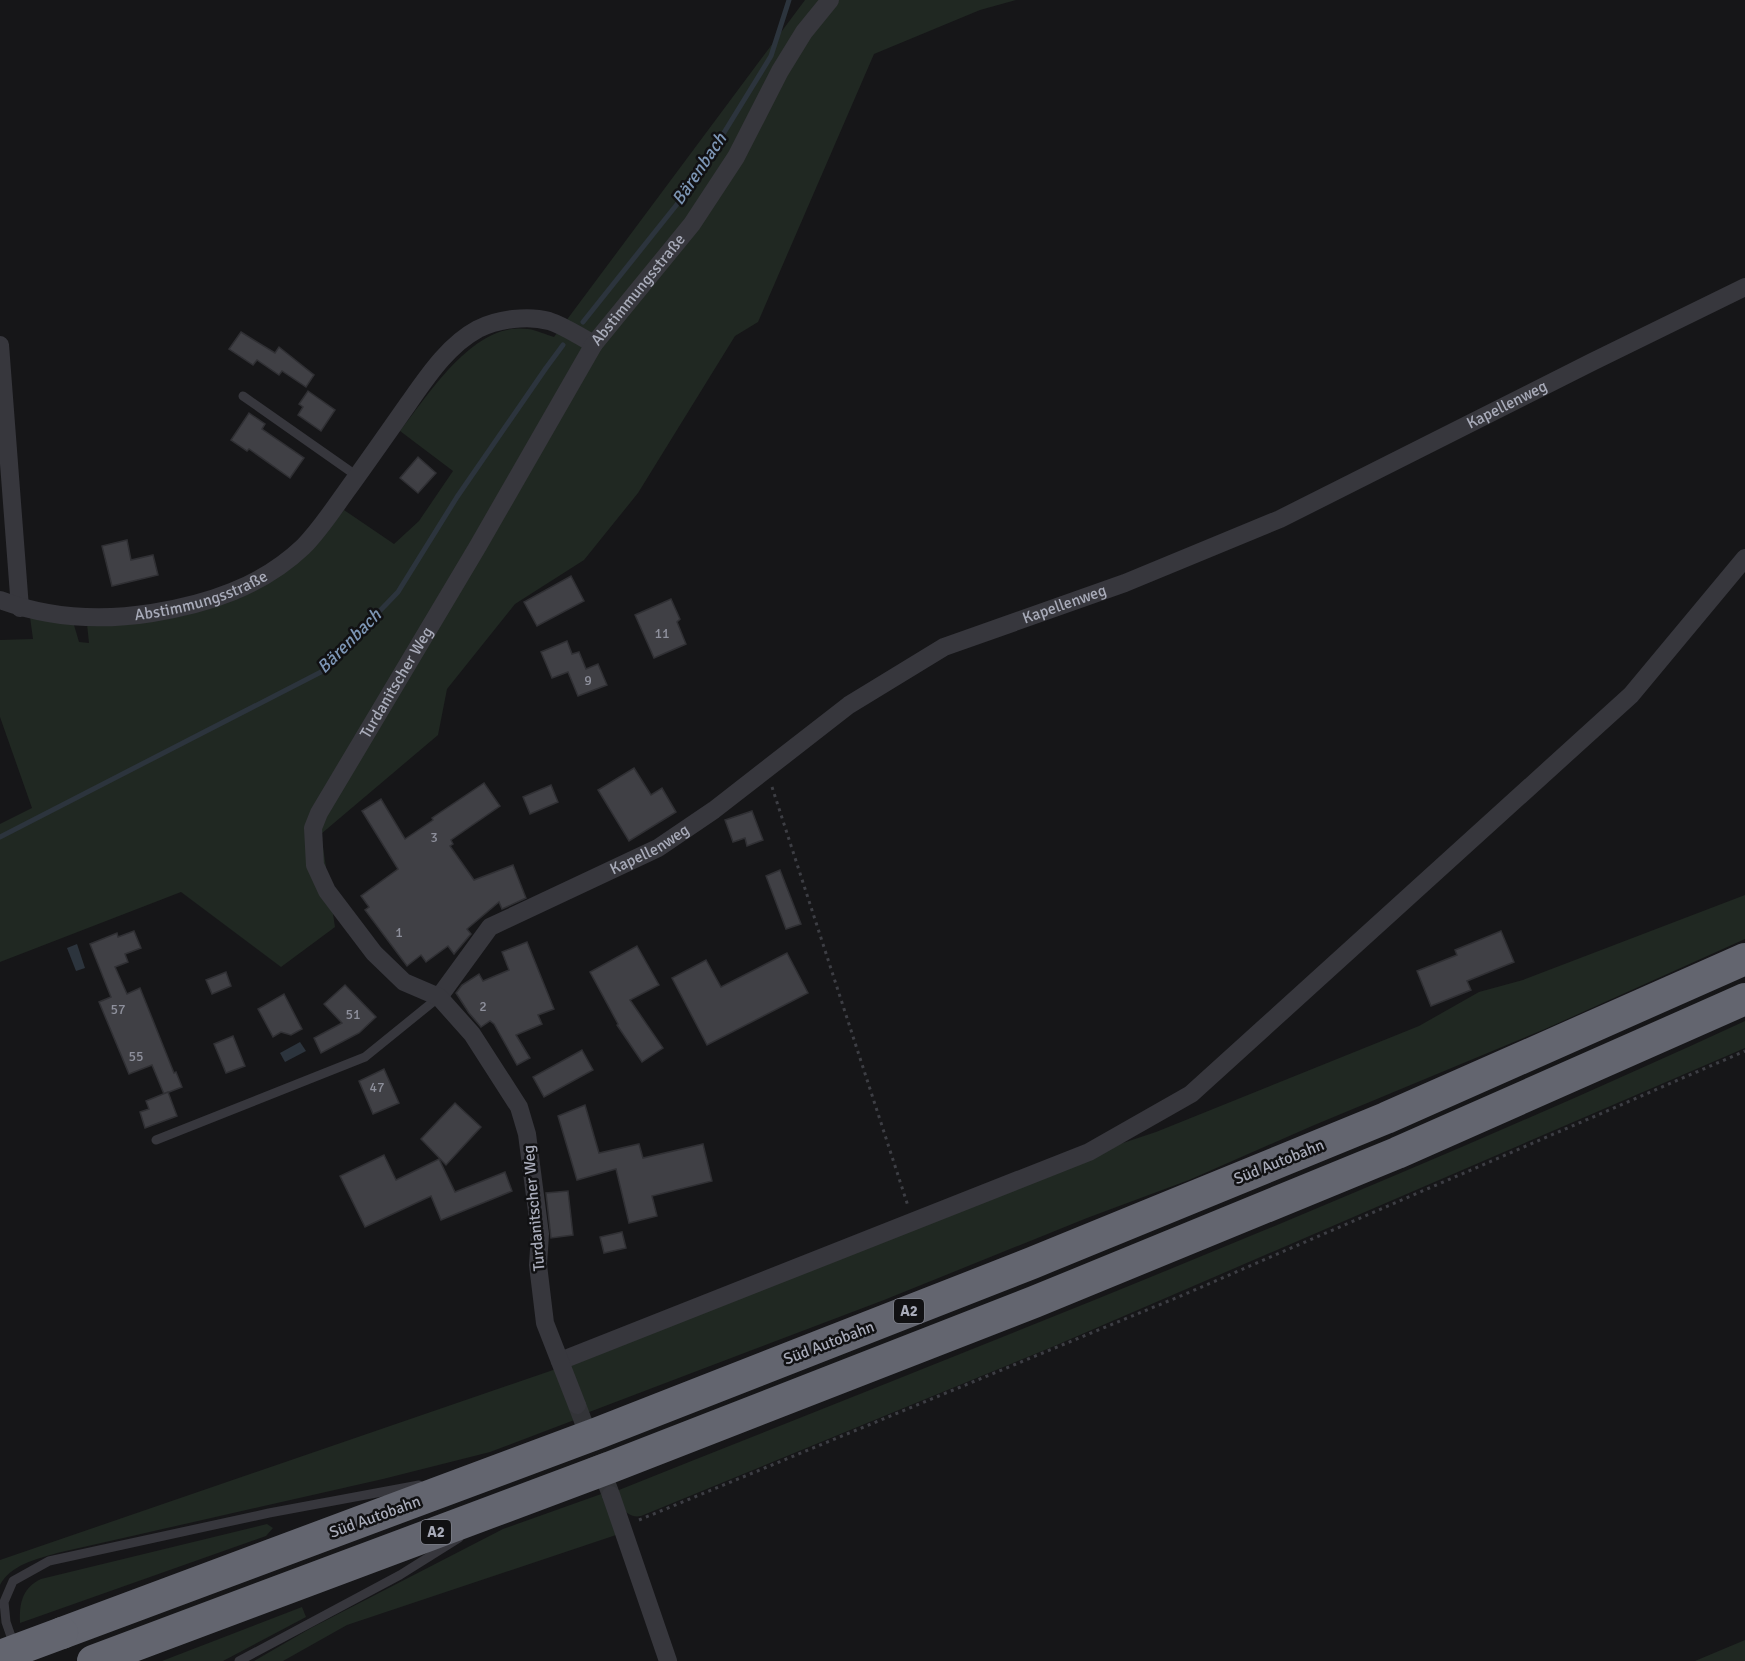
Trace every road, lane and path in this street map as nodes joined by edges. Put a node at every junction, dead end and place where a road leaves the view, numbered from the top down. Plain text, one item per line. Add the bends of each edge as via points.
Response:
1 (830, 0) edge
2 (1745, 287) edge
3 (594, 344) junction
4 (0, 345) edge
5 (243, 396) dead end
6 (357, 476) junction
7 (1745, 558) edge
8 (0, 600) edge
9 (20, 608) junction
10 (758, 775) junction
11 (1745, 959) edge
12 (439, 997) junction
13 (1745, 999) edge
14 (1745, 1051) edge
15 (156, 1140) dead end
16 (914, 1222) junction
17 (560, 1361) junction
18 (577, 1405) tunnel mouth
19 (501, 1470) junction
20 (443, 1480) dead end
21 (432, 1483) dead end
22 (611, 1495) tunnel mouth
23 (516, 1503) junction
24 (623, 1526) junction
25 (477, 1527) dead end
26 (468, 1533) dead end
27 (0, 1656) edge
28 (19, 1661) edge
29 (93, 1661) edge
30 (239, 1661) edge
31 (668, 1661) edge

1 - 3 street, Abstimmungsstraße via 804,32 736,157 692,224
2 - 10 street, Kapellenweg via 1280,519 1125,582 944,647 849,705
3 - 6 street, Abstimmungsstraße via 549,321 527,318 479,328 431,371
3 - 12 street, Turdanitscher Weg via 313,828 315,866 327,891 374,953 404,982
4 - 9 street
5 - 6 lane
6 - 9 street, Abstimmungsstraße via 302,547 264,577 225,596 180,608 94,618
7 - 16 street via 1630,695 1191,1094 1089,1152
8 - 9 street, Abstimmungsstraße
10 - 12 street, Kapellenweg via 658,848 490,927
10 - 16 path via 773,788
11 - 19 highway, Süd Autobahn / A2 via 1386,1118 1032,1263
12 - 15 lane via 365,1057
12 - 17 street, Turdanitscher Weg via 472,1034 519,1107 527,1134 540,1234 538,1265 545,1323
13 - 23 highway, A2 via 1397,1153 1045,1297
14 - 24 path via 1183,1295
16 - 17 street
17 - 18 street, Turdanitscher Weg
19 - 20 lane
19 - 27 highway, Süd Autobahn / A2, bridge
21 - 28 lane via 269,1513 49,1561 12,1581 4,1602
22 - 24 street
23 - 25 lane
23 - 29 highway, A2
24 - 31 street
26 - 30 lane via 400,1575

